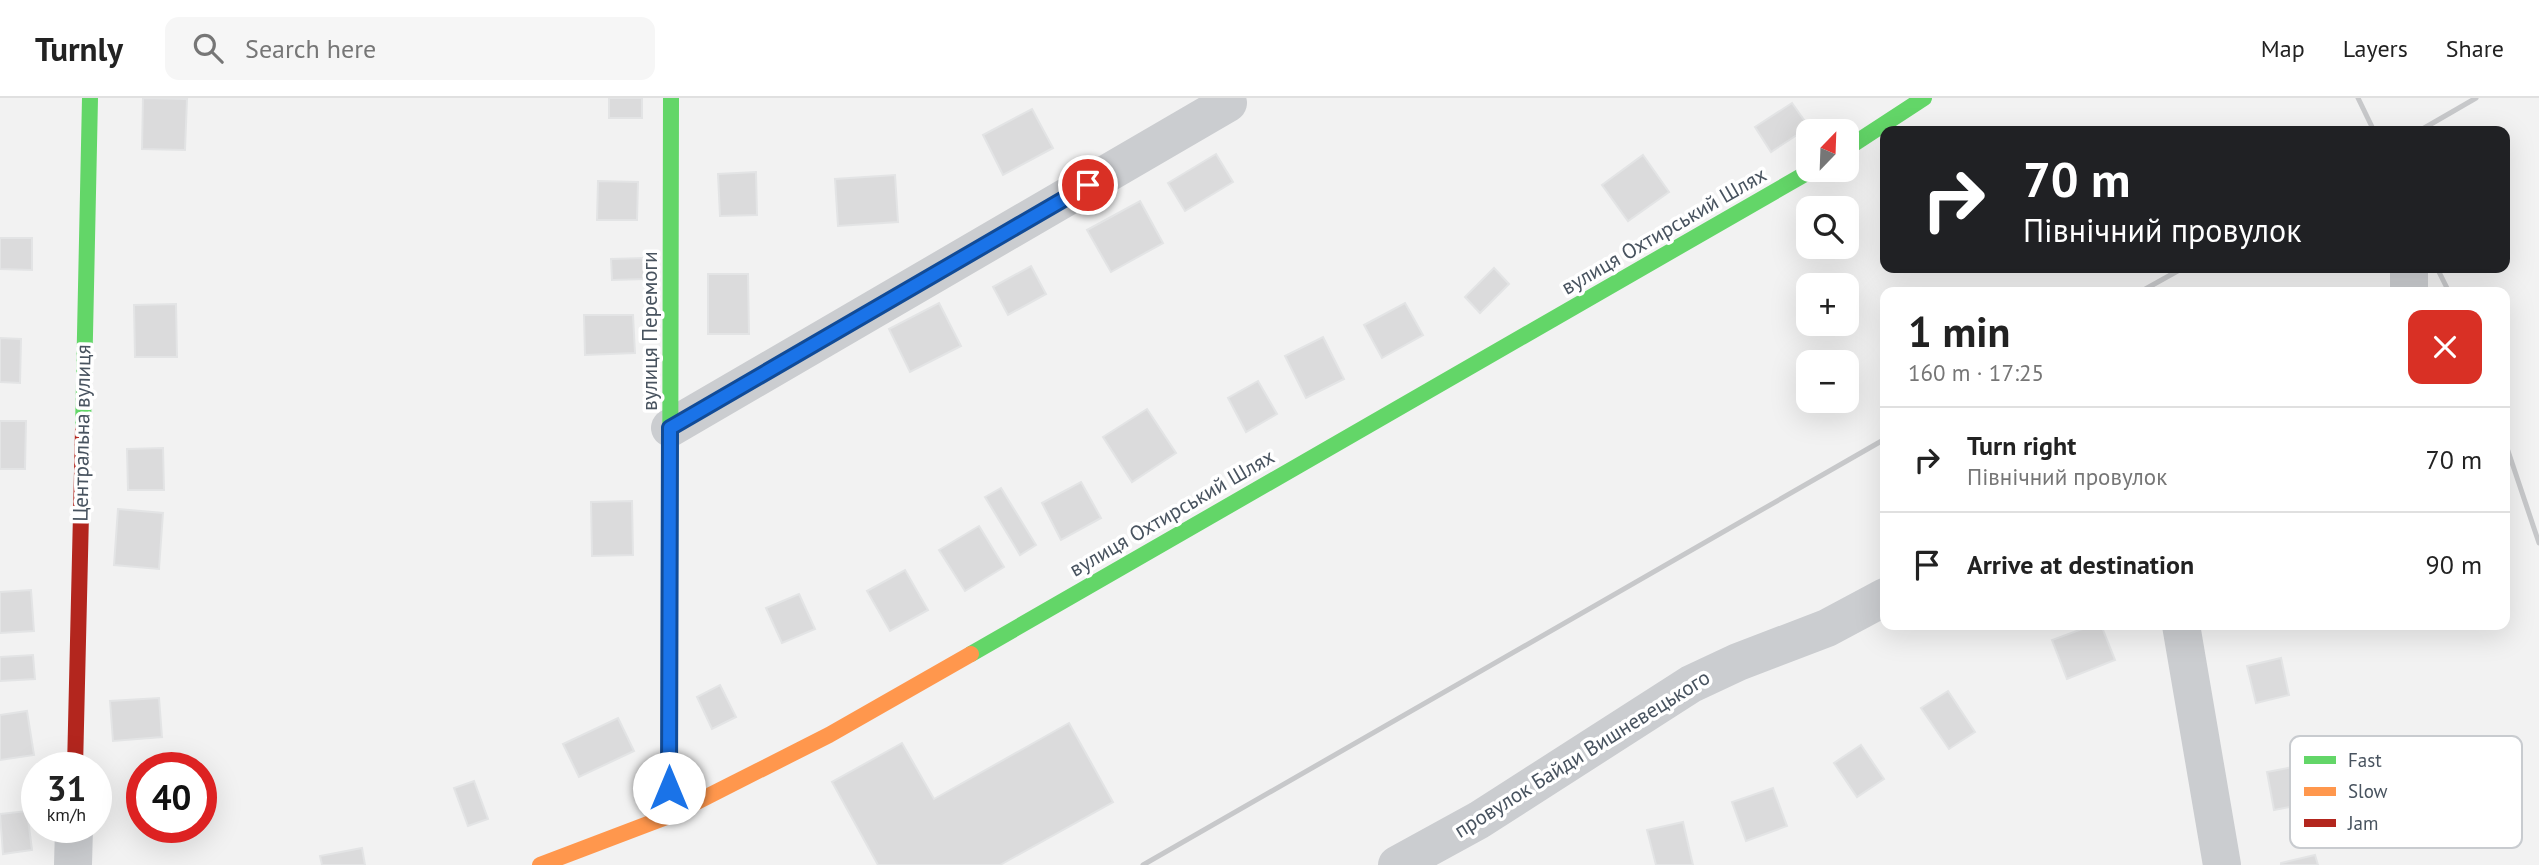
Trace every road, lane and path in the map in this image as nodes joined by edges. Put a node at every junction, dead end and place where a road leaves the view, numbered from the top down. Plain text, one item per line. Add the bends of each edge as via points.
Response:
1 (90, 98) edge
2 (671, 98) edge
3 (1924, 98) edge
4 (1228, 103) dead end
5 (1881, 126) edge
6 (1880, 127) edge
7 (1859, 140) edge
8 (1796, 179) edge
9 (670, 428) junction
10 (1880, 600) edge
11 (2182, 630) edge
12 (75, 752) edge
13 (669, 816) junction
14 (74, 843) edge
15 (73, 865) edge
16 (540, 865) edge
17 (1397, 865) edge
18 (2222, 865) edge

1 - 12 main road, Центральна вулиця
2 - 9 main road, вулиця Перемоги
3 - 5 main road
4 - 9 street
6 - 7 main road
8 - 13 main road, вулиця Охтирський Шлях via 841,728
9 - 13 main road, вулиця Перемоги
10 - 17 street, провулок Байди Вишневецького via 1827,628 1691,684 1479,820
11 - 18 street
13 - 16 main road, вулиця Охтирський Шлях
14 - 15 street

